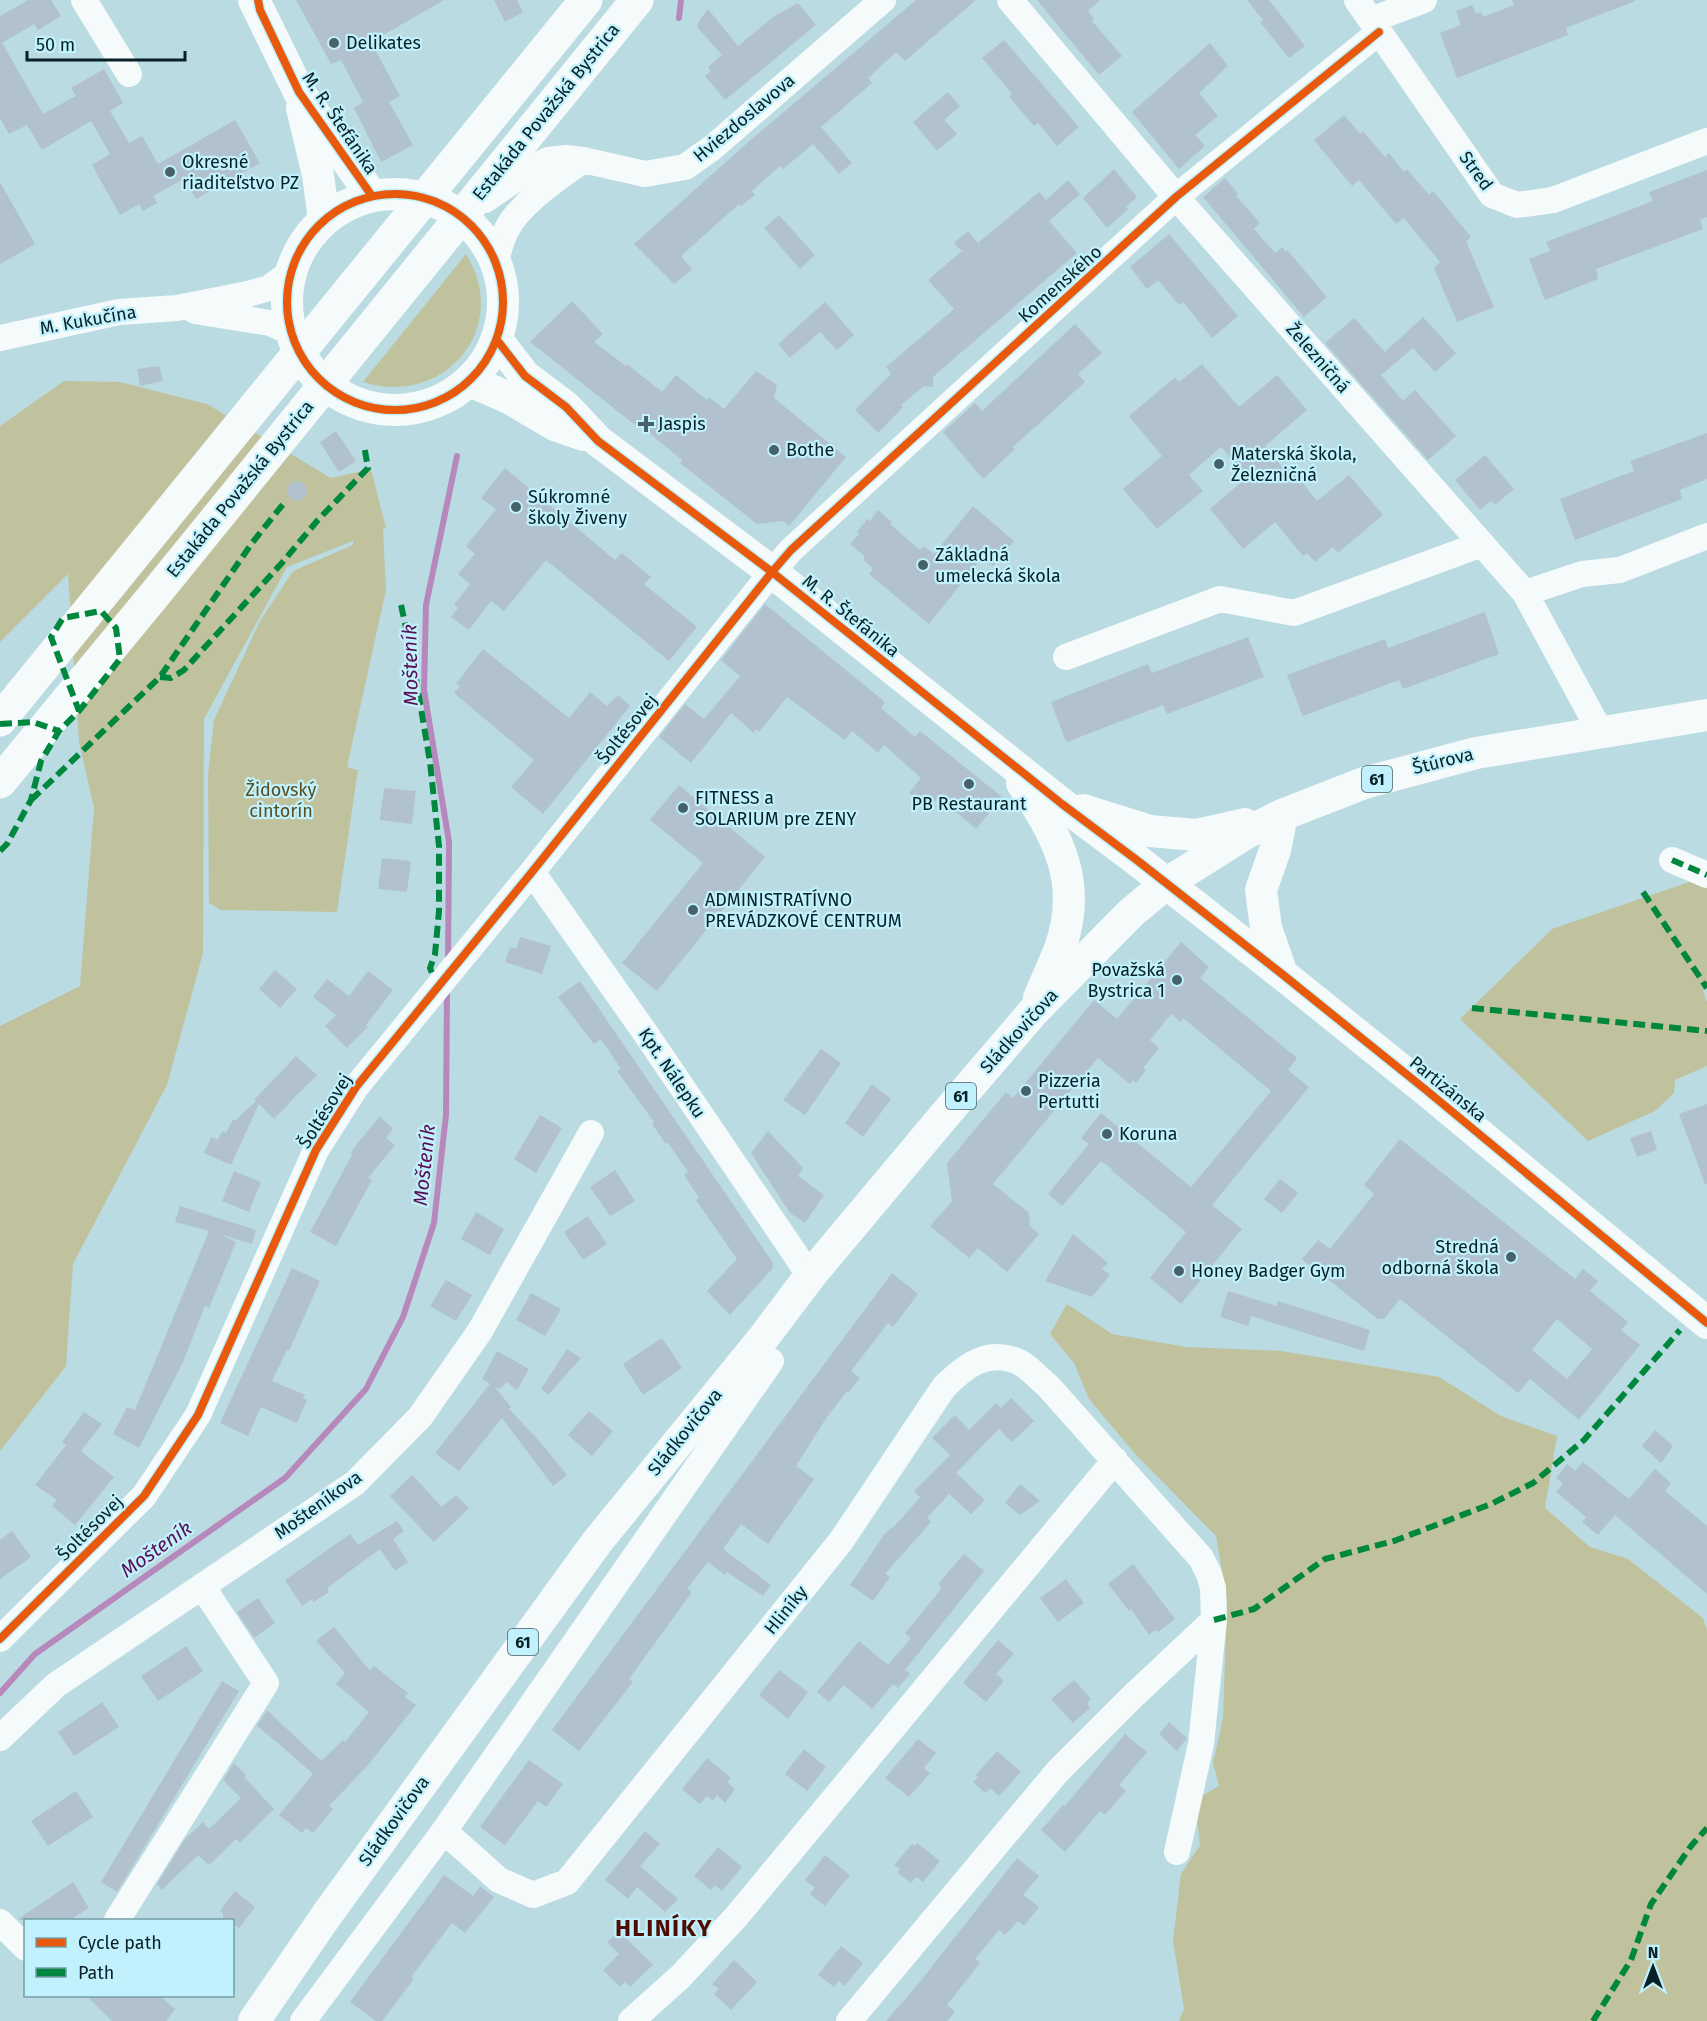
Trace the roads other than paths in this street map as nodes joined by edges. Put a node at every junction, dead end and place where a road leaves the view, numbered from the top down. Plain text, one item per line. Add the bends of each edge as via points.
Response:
1 (84, 0) edge
2 (585, 0) edge
3 (636, 0) edge
4 (883, 0) edge
5 (1010, 0) edge
6 (1424, 0) edge
7 (257, 3) edge
8 (1369, 17) edge
9 (129, 74) dead end
10 (298, 92) junction
11 (1707, 141) edge
12 (583, 160) junction
13 (372, 196) junction
14 (1176, 197) junction
15 (463, 217) junction
16 (324, 220) junction
17 (496, 260) junction
18 (291, 272) junction
19 (177, 308) junction
20 (291, 332) junction
21 (0, 338) edge
22 (497, 340) junction
23 (470, 381) junction
24 (598, 441) junction
25 (1707, 537) edge
26 (1482, 544) junction
27 (772, 572) junction
28 (1524, 593) junction
29 (1066, 657) dead end
30 (1707, 715) edge
31 (0, 720) edge
32 (1601, 733) junction
33 (1007, 760) junction
34 (0, 782) edge
35 (1062, 804) junction
36 (1282, 815) junction
37 (1672, 860) dead end
38 (532, 872) junction
39 (1707, 875) edge
40 (1167, 883) junction
41 (1282, 974) junction
42 (1033, 1012) junction
43 (591, 1133) dead end
44 (810, 1276) junction
45 (1707, 1323) edge
46 (767, 1349) junction
47 (1115, 1460) junction
48 (202, 1587) junction
49 (1214, 1620) junction
50 (0, 1639) edge
51 (0, 1738) edge
52 (444, 1831) junction
53 (1177, 1852) dead end
54 (118, 1919) edge
55 (0, 1922) edge
56 (24, 1946) edge
57 (254, 2021) edge
58 (303, 2021) edge
59 (631, 2021) edge
60 (849, 2021) edge

1 - 9 street
2 - 31 highway
3 - 34 highway, Estakáda Považská Bystrica
4 - 12 street, Hviezdoslavova via 685,167 645,174
5 - 14 street, Železničná
6 - 8 street
7 - 10 main road, M. R. Štefánika
8 - 11 street, Stred via 1492,195 1517,205 1552,200
8 - 14 street, Komenského
10 - 13 main road, M. R. Štefánika
10 - 16 main road, M. R. Štefánika via 318,175
12 - 15 street, Hviezdoslavova via 548,160 499,189
12 - 17 street via 519,214 507,229
13 - 15 main road via 420,196
13 - 16 main road via 346,205
14 - 26 street, Železničná
14 - 27 street, Komenského via 791,550
15 - 17 main road
16 - 18 main road via 304,244
17 - 22 main road via 504,300
18 - 19 street, M. Kukučína via 269,288
18 - 20 main road via 287,302
19 - 20 street, M. Kukučína via 260,321
19 - 21 street, M. Kukučína via 119,312
20 - 23 main road via 305,363 328,388 375,409 431,405
22 - 23 main road
22 - 24 main road, M. R. Štefánika via 525,376 566,407
23 - 24 main road, M. R. Štefánika via 555,425
24 - 27 main road, M. R. Štefánika
25 - 28 street via 1620,570 1582,574
26 - 28 street, Železničná
26 - 29 street via 1293,613 1220,599
27 - 33 main road, M. R. Štefánika
27 - 38 street, Šoltésovej
28 - 32 street, Železničná
30 - 32 main road, Štúrova / 61
32 - 36 main road, Štúrova / 61 via 1510,746 1412,769
33 - 35 main road, M. R. Štefánika
33 - 42 main road via 1056,838 1070,890 1059,950
35 - 36 main road via 1150,831 1196,835
35 - 40 main road, M. R. Štefánika
36 - 40 main road, Štúrova / 61
36 - 41 main road via 1261,890 1266,928
37 - 39 street
38 - 44 street, Kpt. Nálepku
38 - 50 street, Šoltésovej via 356,1087 316,1150 203,1405 144,1496
40 - 41 main road, Partizánska
40 - 42 main road, Sládkovičova / 61 via 1132,912
41 - 45 main road, Partizánska
42 - 44 main road, Sládkovičova / 61
43 - 48 street, Mošteníkova via 480,1331 420,1417 355,1483
44 - 46 main road, Sládkovičova / 61
46 - 52 street, Sládkovičova
46 - 57 main road, Sládkovičova / 61 via 597,1542
47 - 49 street, Hliníky via 1200,1558 1213,1588
47 - 52 street, Hliníky via 1048,1386 1019,1363 1003,1358 973,1362 944,1387 841,1541 567,1882 532,1895 499,1880
47 - 59 street via 735,1917 680,1977
48 - 51 street, Mošteníkova via 56,1685
48 - 54 street via 266,1683
49 - 53 street, Hliníky via 1202,1744
49 - 60 street via 1058,1771
52 - 58 street, Sládkovičova
55 - 56 street

